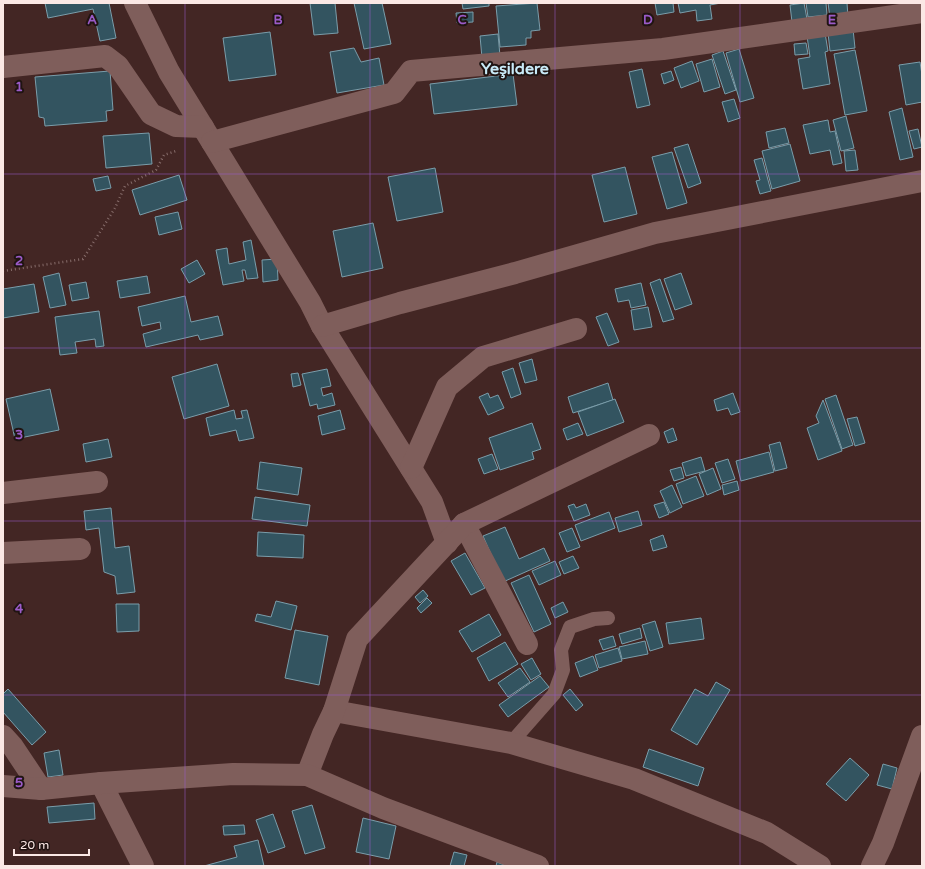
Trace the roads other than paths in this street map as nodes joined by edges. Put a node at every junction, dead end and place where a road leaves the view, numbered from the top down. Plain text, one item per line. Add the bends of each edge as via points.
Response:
1 (135, 3) edge
2 (922, 12) edge
3 (3, 67) edge
4 (207, 134) junction
5 (922, 181) edge
6 (322, 326) junction
7 (576, 329) dead end
8 (649, 435) dead end
9 (411, 468) junction
10 (97, 482) dead end
11 (3, 493) edge
12 (464, 524) junction
13 (447, 543) junction
14 (80, 549) dead end
15 (3, 553) edge
16 (608, 618) dead end
17 (527, 644) dead end
18 (334, 711) junction
19 (3, 736) edge
20 (922, 736) edge
21 (511, 743) junction
22 (307, 776) junction
23 (101, 783) junction
24 (3, 786) edge
25 (41, 789) junction
26 (143, 866) edge
27 (538, 866) edge
28 (820, 866) edge
29 (872, 866) edge

1 - 4 street via 169,72
2 - 4 street via 663,49 411,71 394,93
3 - 4 street via 105,56 118,66 151,114 176,126
4 - 6 street via 310,302
5 - 6 street via 655,233
6 - 9 street
7 - 9 street via 483,357 447,387
8 - 12 street
9 - 13 street via 432,502
10 - 11 street
12 - 13 street
12 - 17 street
13 - 18 street via 357,639
14 - 15 street
16 - 21 lane via 570,626 561,650 563,670 554,694
18 - 21 street
18 - 22 street
19 - 25 street
20 - 29 street via 883,843
21 - 28 street via 634,779 767,833
22 - 23 street via 233,774
22 - 27 street via 383,808
23 - 25 street
23 - 26 street
24 - 25 street

